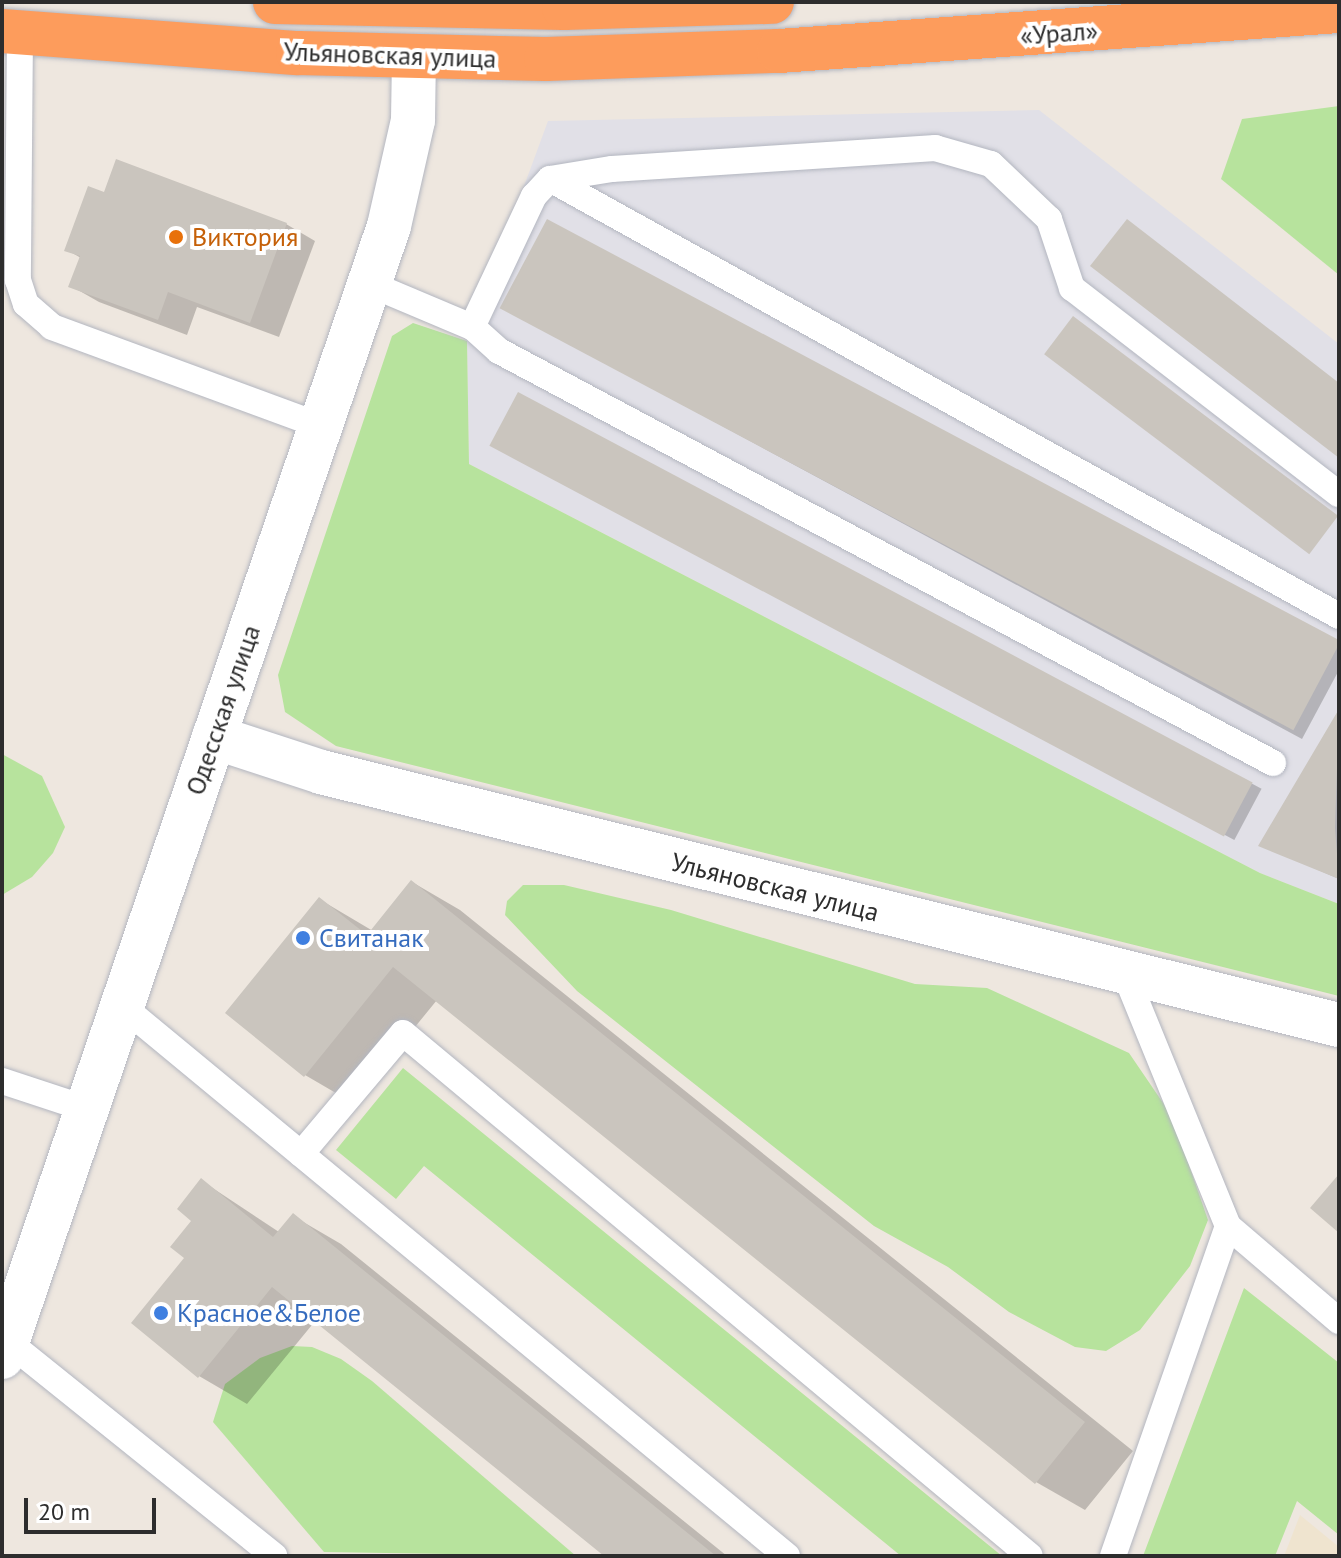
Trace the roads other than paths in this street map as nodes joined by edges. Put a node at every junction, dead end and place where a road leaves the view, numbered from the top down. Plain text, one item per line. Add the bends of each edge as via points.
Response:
1 (275, 2) edge
2 (772, 2) edge
3 (679, 4) edge
4 (572, 5) edge
5 (415, 8) junction
6 (1339, 11) edge
7 (11, 32) edge
8 (779, 51) joint
9 (414, 58) junction
10 (550, 179) junction
11 (370, 284) junction
12 (472, 327) junction
13 (321, 426) junction
14 (1339, 494) edge
15 (1339, 616) edge
16 (214, 737) junction
17 (1273, 763) dead end
18 (1125, 974) junction
19 (122, 1006) junction
20 (1339, 1025) edge
21 (2, 1081) edge
22 (87, 1109) junction
23 (301, 1154) junction
24 (1228, 1226) junction
25 (1339, 1321) edge
26 (5, 1349) edge
27 (274, 1556) edge
28 (787, 1556) edge
29 (1030, 1556) edge
30 (1113, 1556) edge

1 - 5 highway, Ульяновская улица
2 - 3 highway, Ульяновская улица
3 - 4 highway, Ульяновская улица
4 - 5 highway, Ульяновская улица
5 - 9 highway
6 - 8 highway, «Урал»
7 - 9 highway, Ульяновская улица
7 - 13 lane via 18,280 26,304 52,327
8 - 9 highway, Ульяновская улица
9 - 11 street, Одесская улица via 408,152
10 - 12 lane via 534,196
10 - 14 lane via 612,169 935,148 991,164 1049,219 1072,288
10 - 15 lane
11 - 12 lane
11 - 13 street, Одесская улица
12 - 17 lane via 499,351
13 - 16 street, Одесская улица
16 - 18 street, Ульяновская улица via 321,772
16 - 19 street, Одесская улица
18 - 20 street, Ульяновская улица
18 - 24 lane
19 - 22 street, Одесская улица
19 - 23 lane
21 - 22 lane
22 - 26 street, Одесская улица
23 - 28 lane
23 - 29 lane via 403,1033
24 - 25 lane
24 - 30 lane
26 - 27 lane

